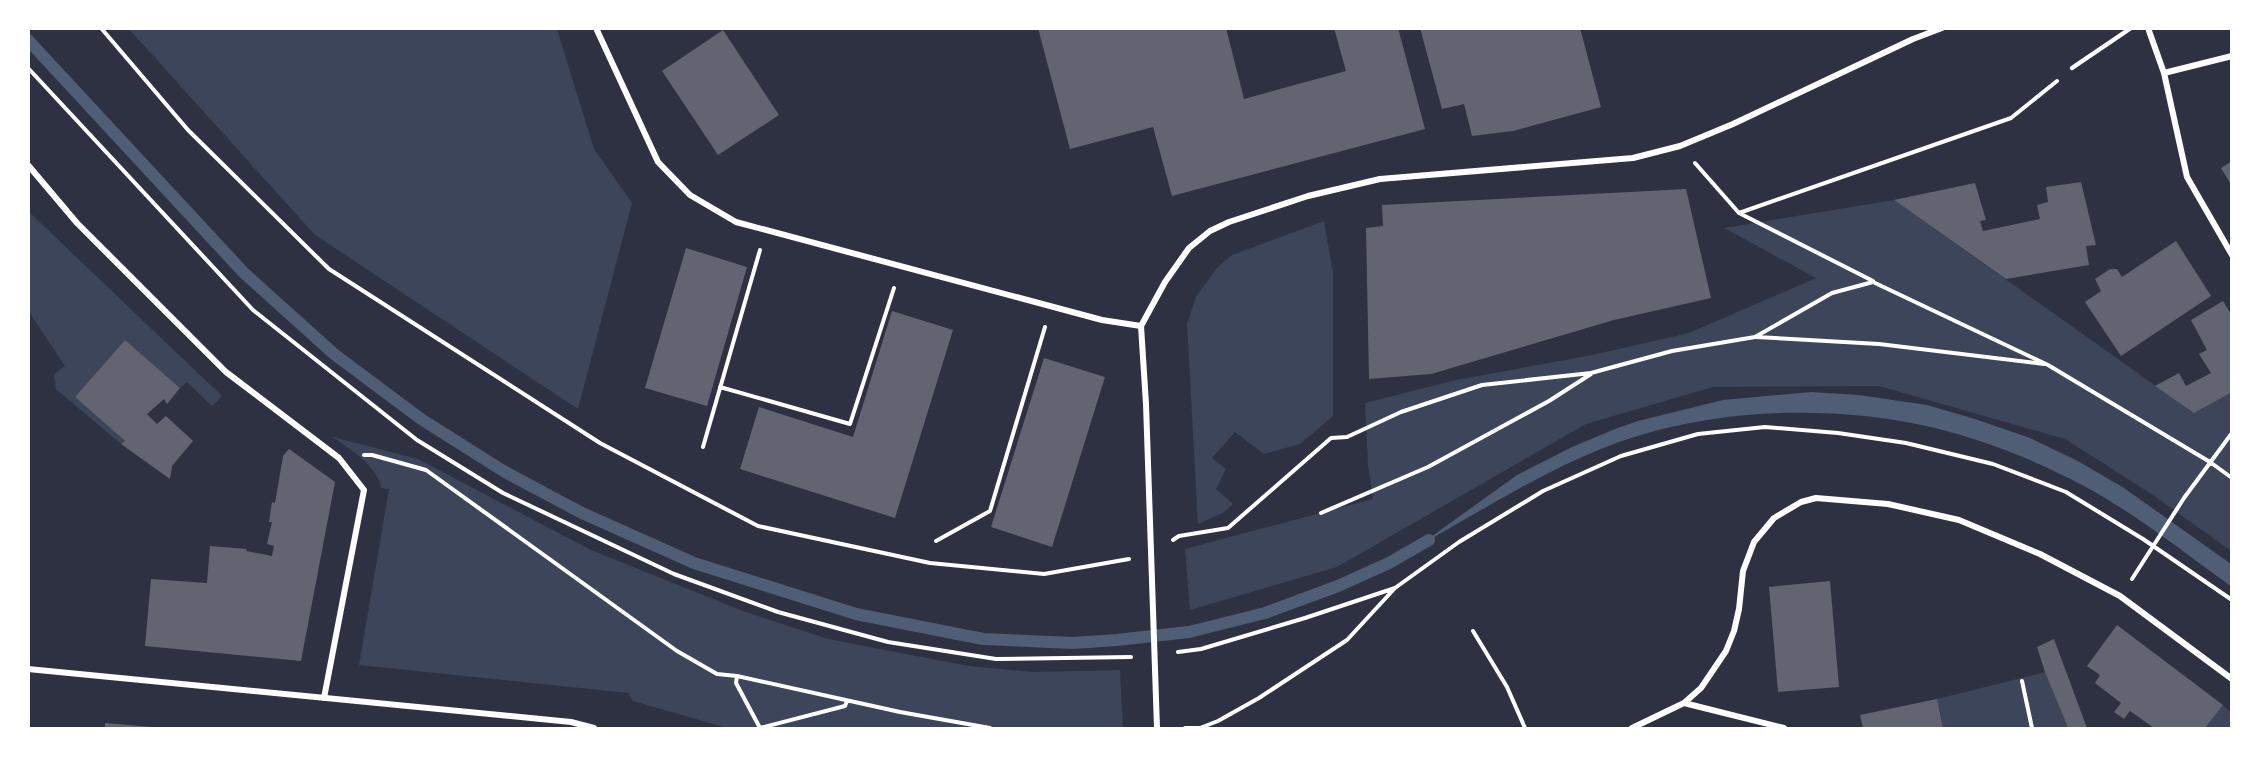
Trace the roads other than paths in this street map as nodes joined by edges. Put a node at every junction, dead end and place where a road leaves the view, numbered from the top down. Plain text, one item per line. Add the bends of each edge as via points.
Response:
1 (596, 28) edge
2 (1942, 28) edge
3 (2131, 28) edge
4 (2148, 28) edge
5 (2232, 57) edge
6 (2072, 68) road end
7 (2164, 73) junction
8 (28, 165) edge
9 (2232, 255) edge
10 (1141, 326) junction
11 (28, 669) edge
12 (2232, 679) edge
13 (324, 698) junction
14 (1684, 703) junction
15 (594, 729) edge
16 (1157, 729) edge
17 (1632, 729) edge
18 (1784, 729) edge

1 - 10 street via 658,162 690,195 736,222 1102,320
2 - 10 street via 1680,147 1633,158 1380,179 1238,218 1210,231 1189,248
3 - 6 lane
4 - 7 street
5 - 7 street
7 - 9 street via 2187,177
8 - 13 street via 77,223 226,372 339,458 364,490
10 - 16 street
11 - 13 street
12 - 14 street via 2120,596 2040,554 1959,520 1888,504 1816,498 1774,518 1754,542 1743,571 1739,609 1726,651 1701,688
13 - 15 street via 571,722
14 - 17 street
14 - 18 street

